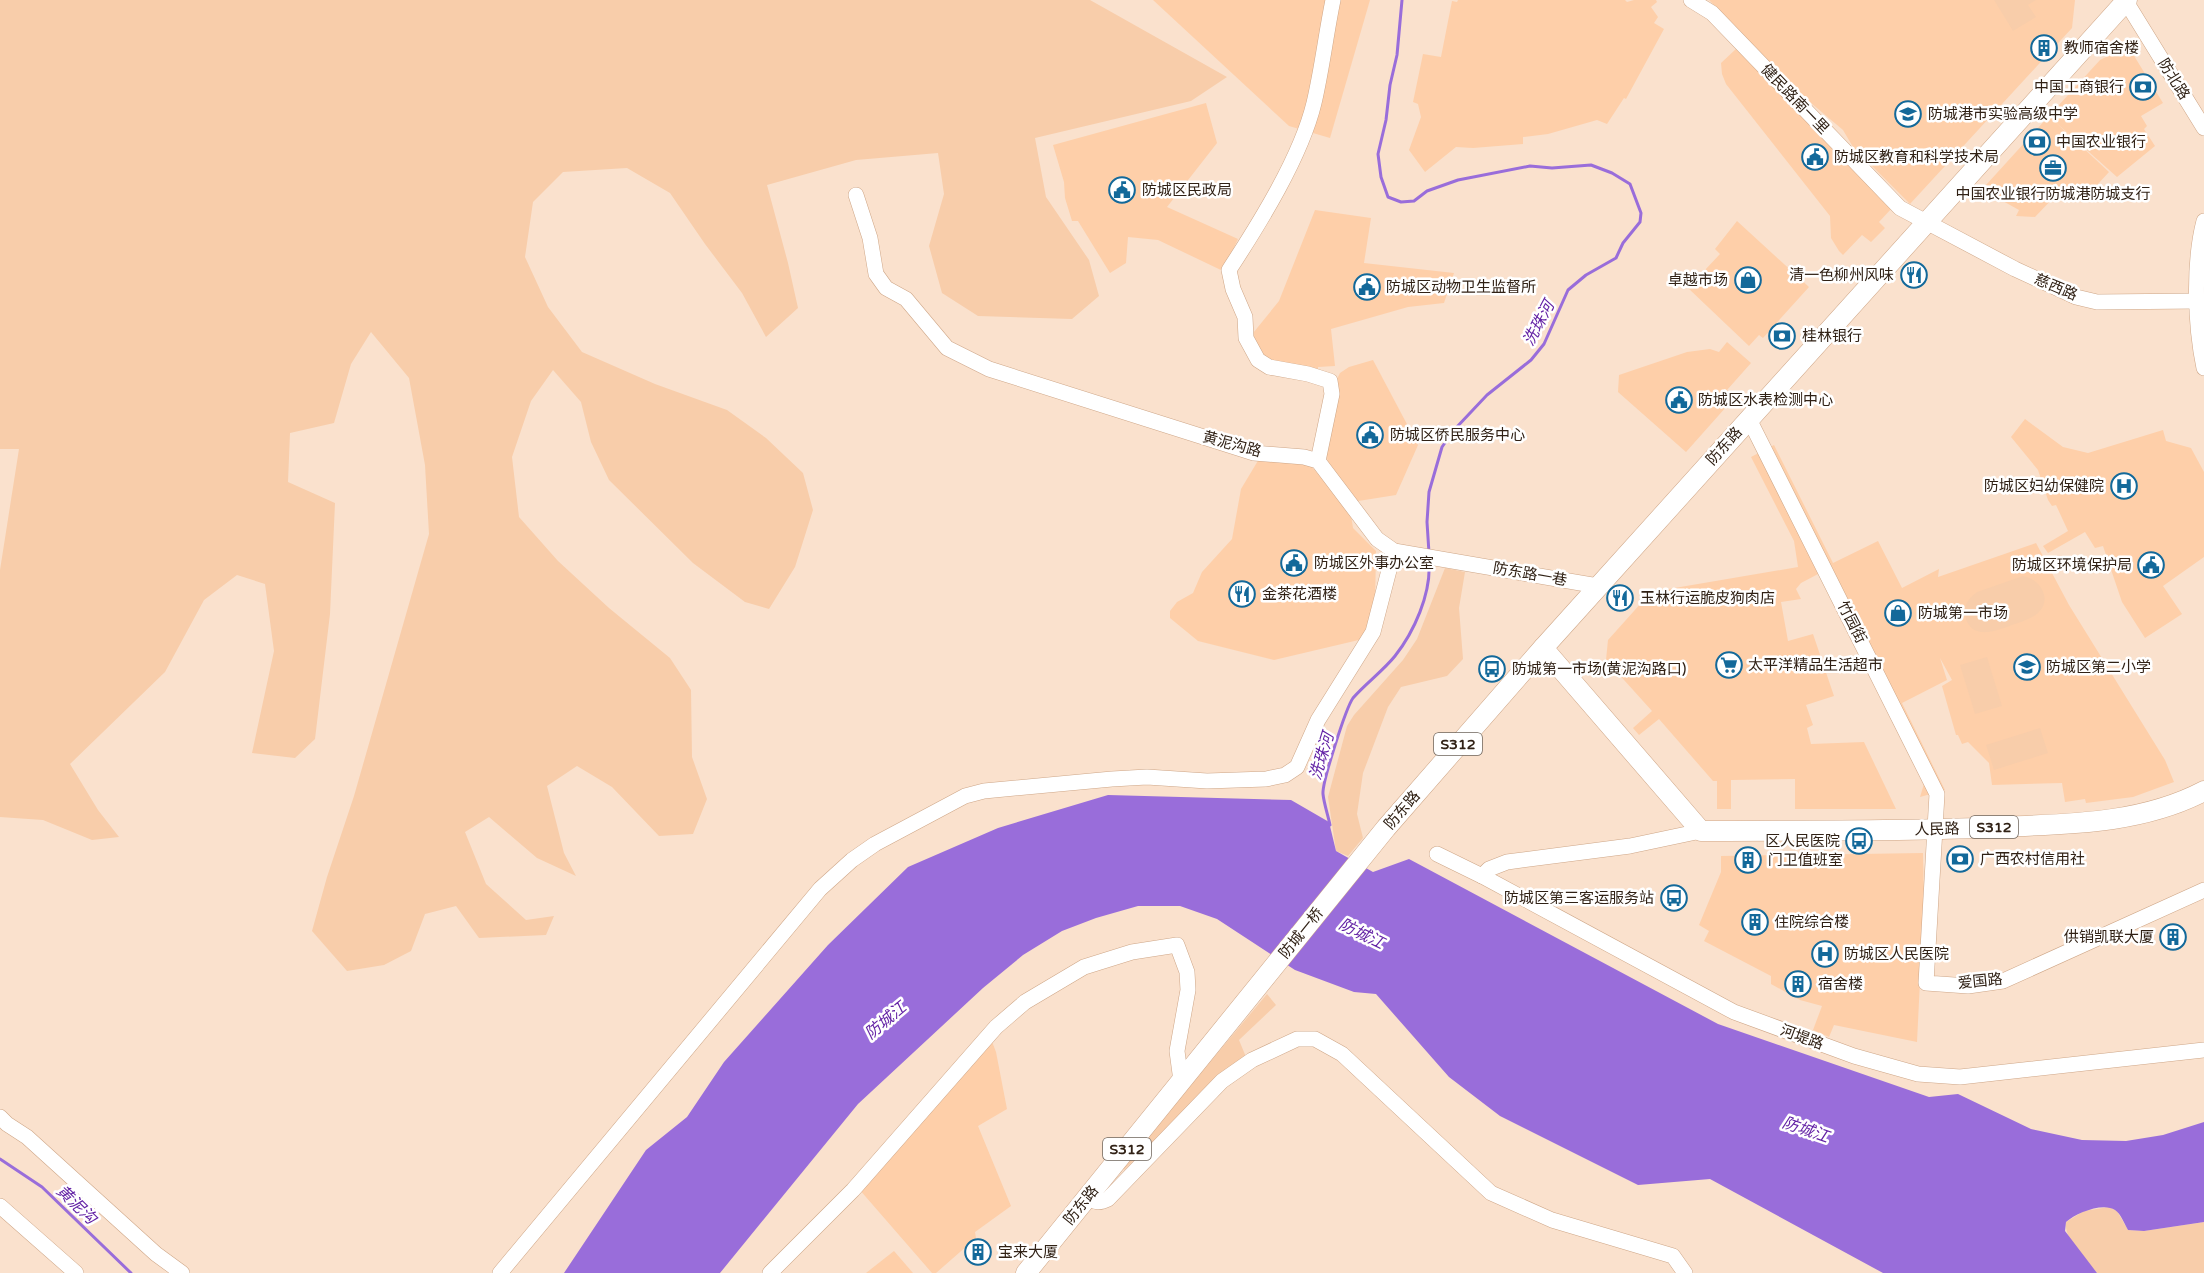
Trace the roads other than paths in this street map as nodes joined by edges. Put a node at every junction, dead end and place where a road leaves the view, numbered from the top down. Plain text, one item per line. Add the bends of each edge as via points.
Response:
1 (1333, 0) edge
2 (1690, 0) edge
3 (2126, 0) edge
4 (2204, 128) edge
5 (856, 195) dead end
6 (1927, 221) junction
7 (2204, 221) edge
8 (2198, 301) junction
9 (2204, 368) edge
10 (1749, 419) junction
11 (1318, 461) junction
12 (1394, 551) junction
13 (1598, 586) junction
14 (1543, 648) junction
15 (2204, 791) edge
16 (1935, 830) junction
17 (1701, 831) junction
18 (1375, 841) joint
19 (1437, 854) dead end
20 (1482, 876) junction
21 (2204, 890) edge
22 (1227, 1025) joint
23 (2204, 1050) edge
24 (1181, 1081) junction
25 (0, 1117) edge
26 (1088, 1197) junction
27 (0, 1206) edge
28 (76, 1273) edge
29 (182, 1273) edge
30 (500, 1273) edge
31 (770, 1273) edge
32 (1026, 1273) edge
33 (1685, 1273) edge

1 - 11 street via 1313,105 1294,156 1249,241 1229,270 1245,317 1246,338 1258,360 1269,367 1330,381 1332,394
2 - 6 street, 健民路南一里 via 1712,13 1900,208
3 - 4 street, 防北路
3 - 6 main road, 防东路
5 - 11 street, 黄泥沟路 via 870,238 876,274 885,288 906,299 947,348 989,369 1254,453
6 - 8 street, 慈西路 via 2076,297 2097,302
6 - 10 main road, 防东路
7 - 8 street via 2198,249
8 - 9 street
10 - 13 main road, 防东路
10 - 16 street, 竹园街 via 1937,794
11 - 12 street via 1377,539
12 - 13 street, 防东路一巷
12 - 30 street via 1373,632 1318,720 1297,767 1285,775 1266,779 1147,777 984,791 965,796 875,844 820,889
13 - 14 main road, 防东路
14 - 17 main road
14 - 18 main road, 防东路 / S312
15 - 16 main road, 人民路 / S312 via 2134,816 2076,824
16 - 17 main road, 人民路 / S312
16 - 21 street, 爱国路 via 1926,983 1968,986 2003,981
17 - 20 street, 人民路 via 1630,846 1508,862
18 - 22 main road, 防城一桥 / S312
19 - 20 street, 河堤路
20 - 23 street, 河堤路 via 1734,1012 1854,1056 1918,1074 1960,1077
22 - 24 main road, 防东路 / S312
24 - 26 main road, 防东路 / S312
24 - 31 street via 1177,1051 1188,990 1187,972 1177,945 1132,952 1084,967 1025,1002 996,1028 853,1190
25 - 29 street
26 - 32 main road, 防东路 / S312
26 - 33 street via 1101,1202 1108,1199 1222,1081 1279,1046 1315,1038 1342,1054 1491,1193 1552,1220 1673,1256
27 - 28 street

